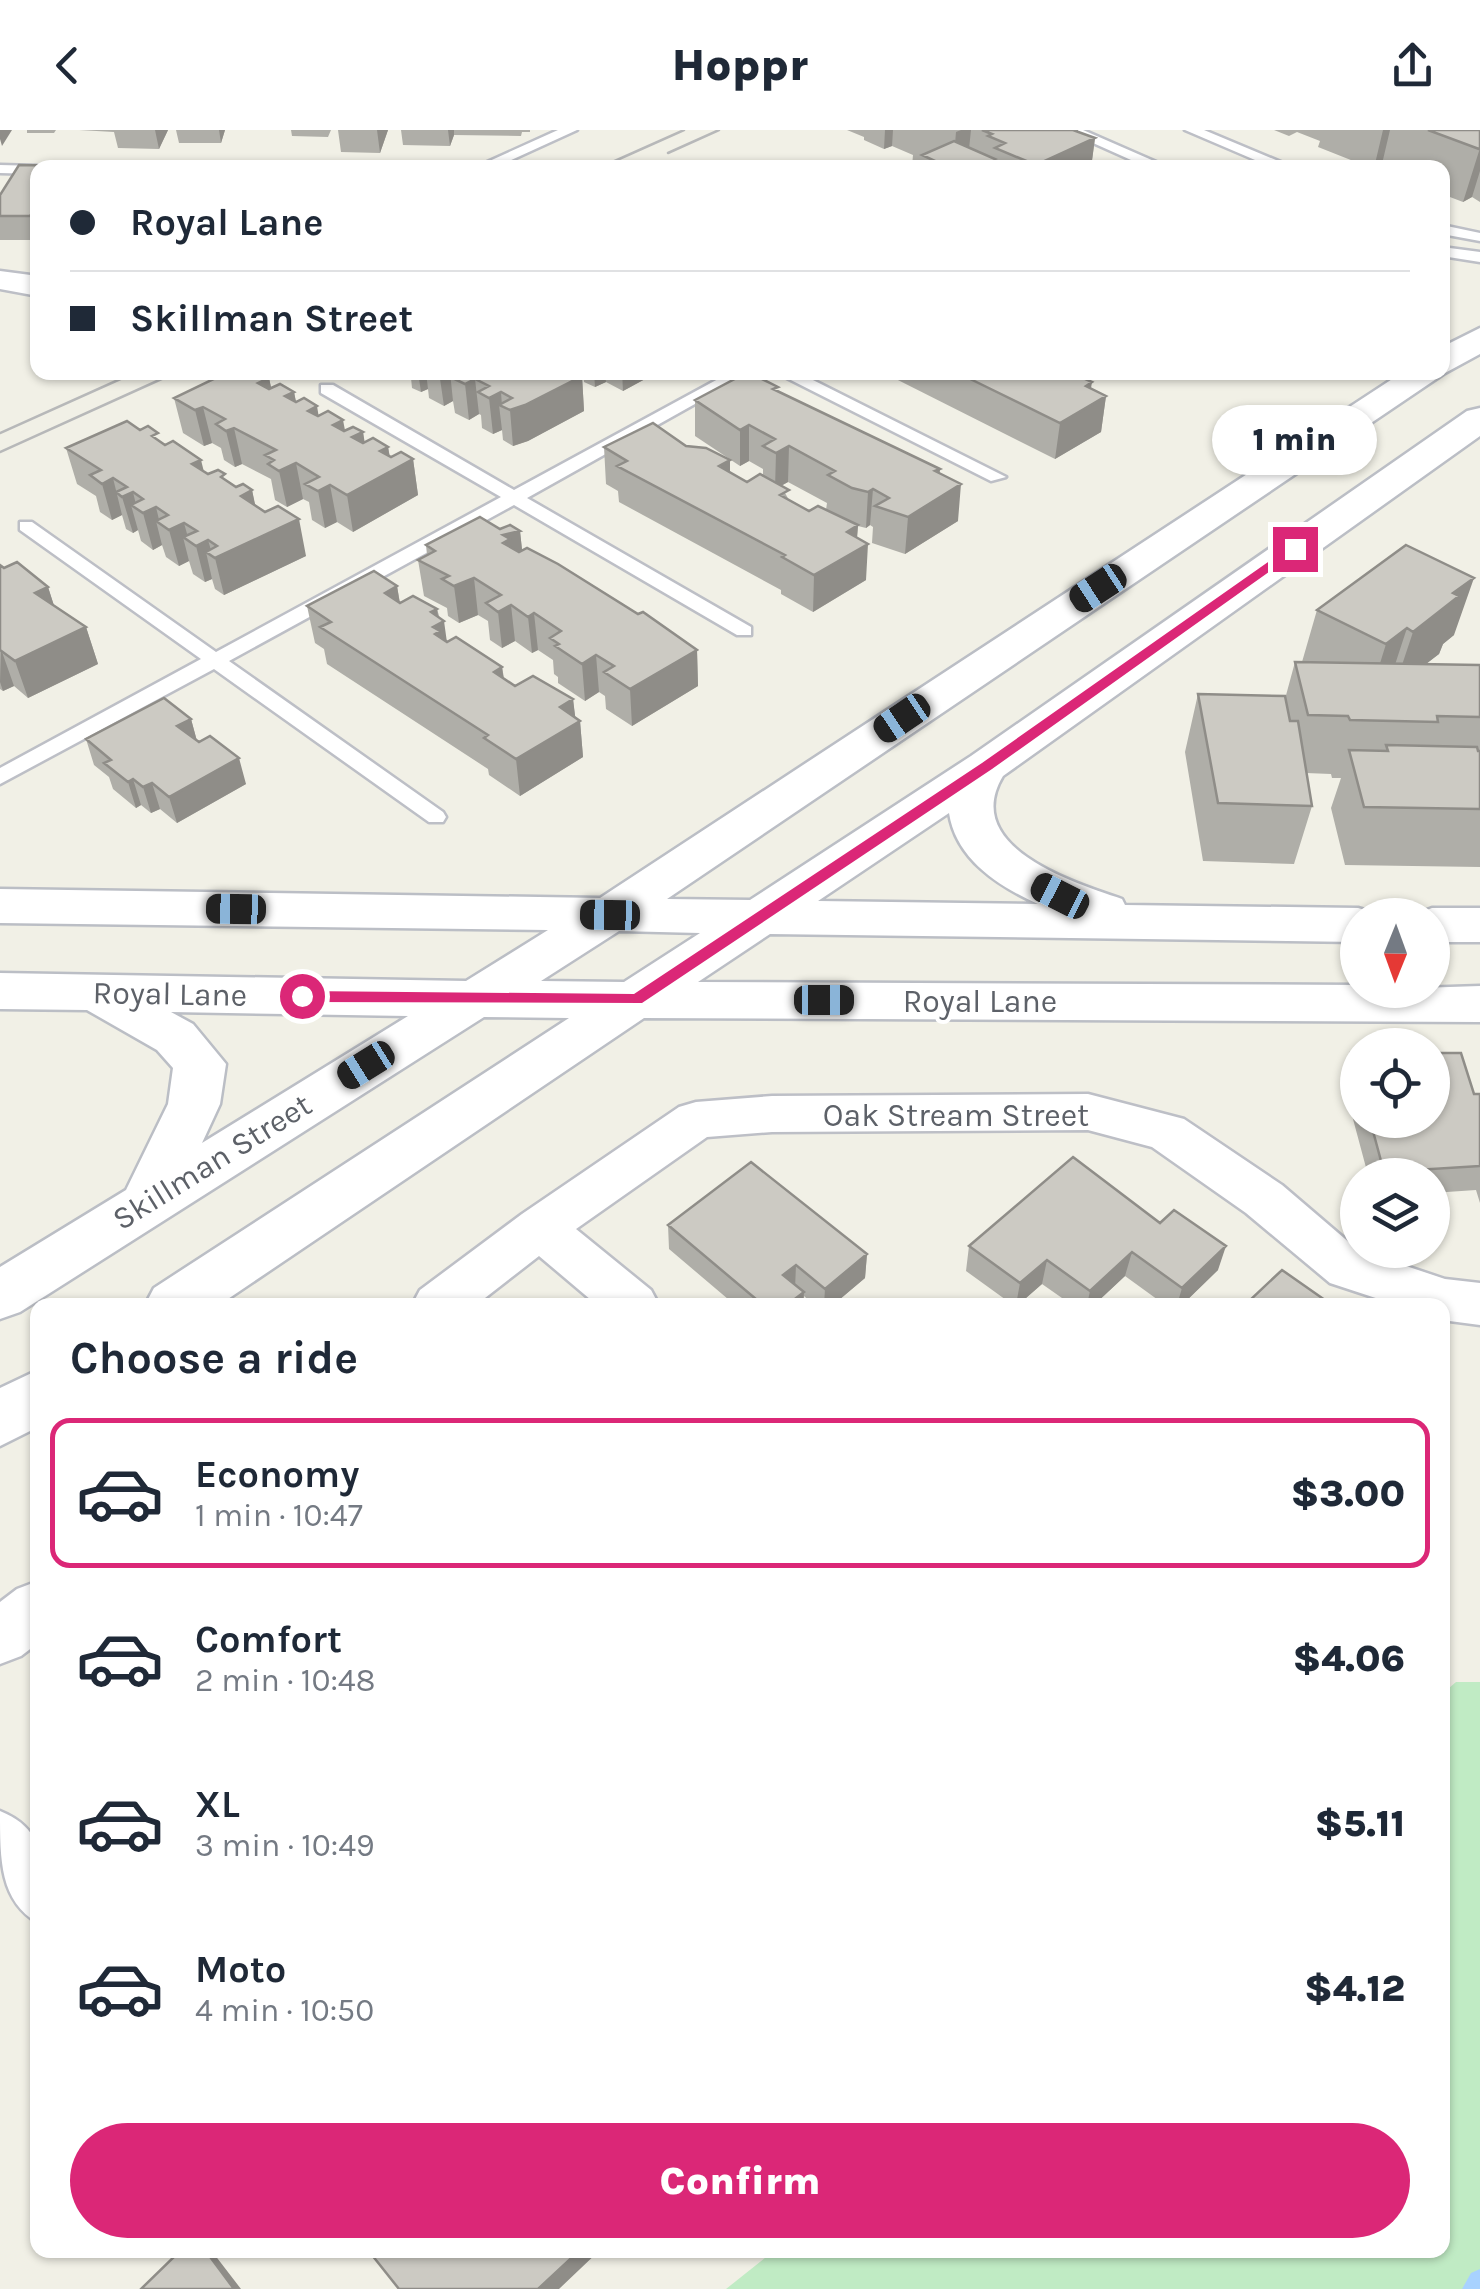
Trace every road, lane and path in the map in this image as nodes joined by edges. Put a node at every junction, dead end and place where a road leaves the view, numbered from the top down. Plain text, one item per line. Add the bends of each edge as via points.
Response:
1 (570, 130) edge
2 (1071, 130) edge
3 (1192, 130) edge
4 (500, 160) edge
5 (1143, 160) edge
6 (1268, 160) edge
7 (0, 169) edge
8 (30, 170) edge
9 (1450, 231) edge
10 (1480, 237) edge
11 (1450, 252) edge
12 (1480, 257) edge
13 (0, 280) edge
14 (30, 283) edge
15 (1480, 339) edge
16 (1450, 358) edge
17 (729, 380) edge
18 (799, 380) edge
19 (1416, 380) edge
20 (327, 389) dead end
21 (1480, 419) edge
22 (997, 478) dead end
23 (515, 498) junction
24 (26, 526) dead end
25 (744, 631) dead end
26 (214, 659) junction
27 (987, 766) junction
28 (0, 778) edge
29 (436, 817) dead end
30 (0, 906) edge
31 (610, 915) junction
32 (757, 918) junction
33 (1146, 925) junction
34 (1340, 925) edge
35 (1450, 925) edge
36 (1480, 926) edge
37 (0, 992) edge
38 (93, 992) junction
39 (470, 999) junction
40 (637, 1000) junction
41 (1480, 1004) edge
42 (146, 1203) junction
43 (540, 1228) junction
44 (0, 1296) edge
45 (185, 1298) edge
46 (447, 1298) edge
47 (625, 1298) edge
48 (1440, 1298) edge
49 (1450, 1300) edge
50 (1480, 1304) edge
51 (30, 1400) edge
52 (0, 1420) edge
53 (30, 1614) edge
54 (0, 1637) edge
55 (0, 1842) edge
56 (30, 1881) edge

1 - 4 lane
2 - 5 lane
3 - 6 lane
7 - 8 lane
9 - 10 lane
11 - 12 lane
13 - 14 street
15 - 16 main road
17 - 23 lane
18 - 22 lane
19 - 31 main road, Skillman Street
20 - 23 lane
21 - 27 main road
23 - 25 lane
23 - 26 lane
24 - 26 lane
26 - 28 lane
26 - 29 lane
27 - 32 main road
27 - 33 main road via 972,790 972,816 984,845 1014,872 1060,896
30 - 31 main road
31 - 32 main road
31 - 39 main road, Skillman Street
32 - 33 main road
32 - 40 main road
33 - 34 main road
35 - 36 main road
37 - 38 main road, Royal Lane
38 - 39 main road, Royal Lane
38 - 42 main road via 175,1036 200,1064 194,1104
39 - 40 main road, Royal Lane
39 - 42 main road, Skillman Street
40 - 41 main road, Royal Lane
40 - 45 main road
42 - 44 main road, Skillman Street
43 - 46 street, Oak Stream Street
43 - 47 street
43 - 48 street, Oak Stream Street via 696,1120 1088,1112 1166,1132 1348,1268
49 - 50 street, Oak Stream Street
51 - 52 main road
53 - 54 street
55 - 56 street

